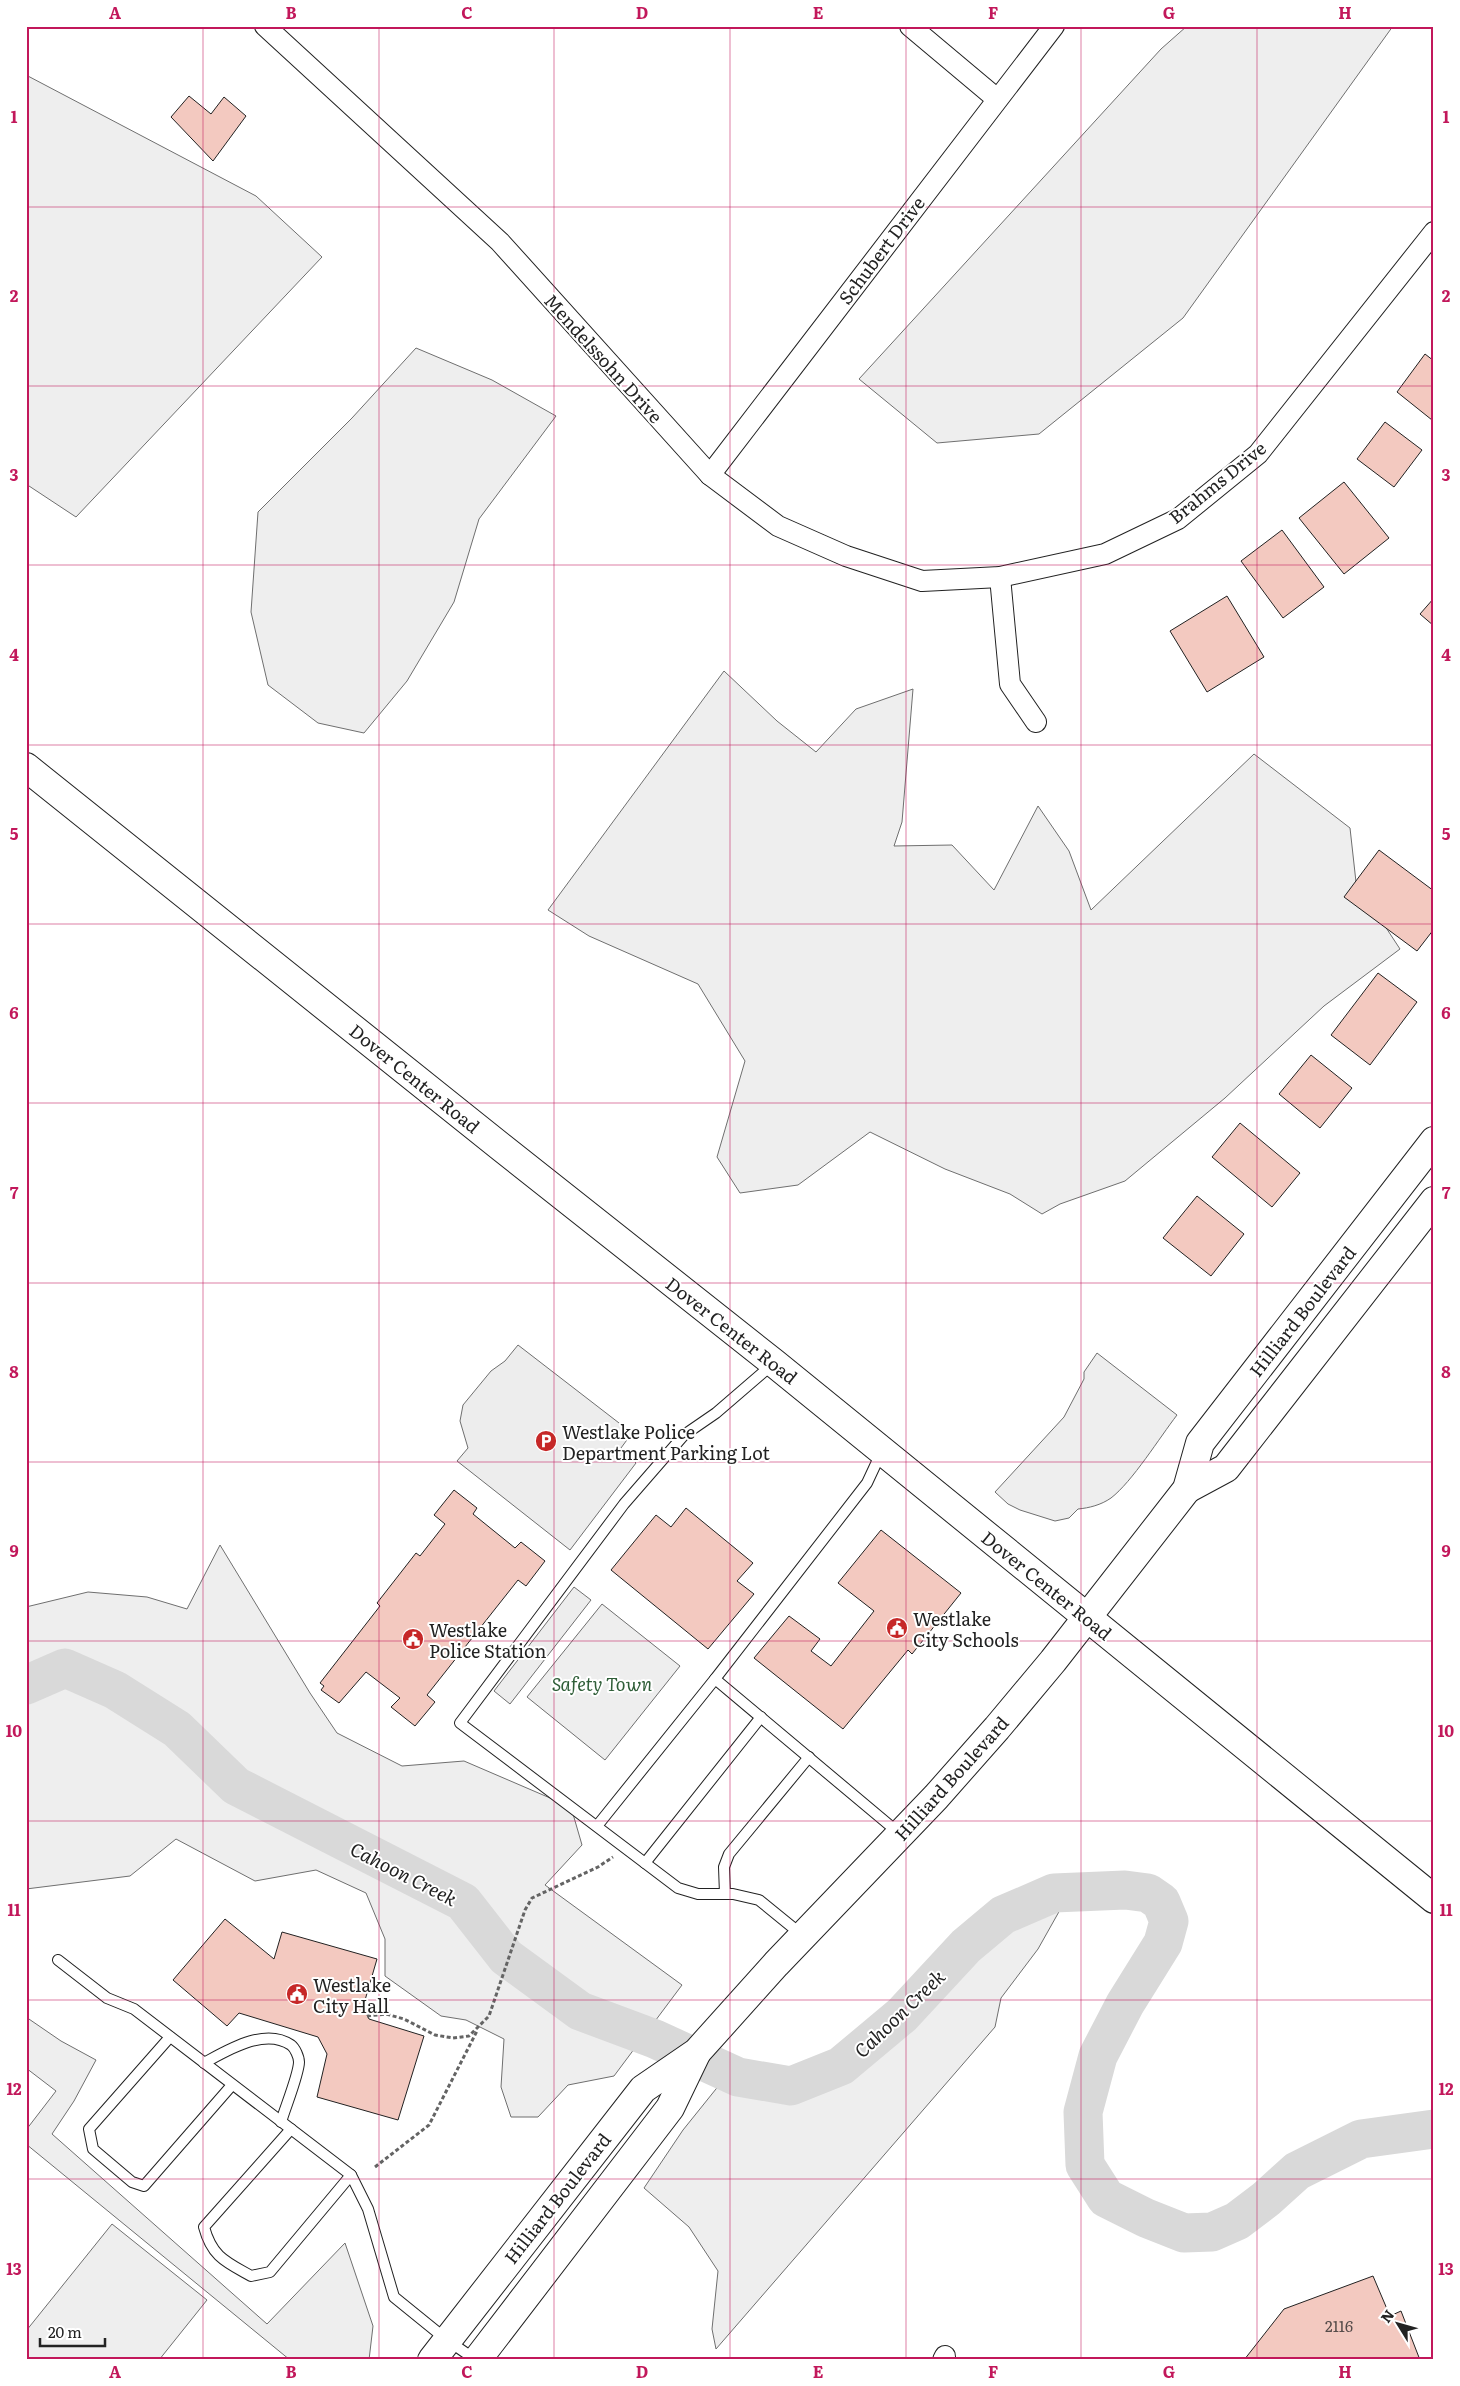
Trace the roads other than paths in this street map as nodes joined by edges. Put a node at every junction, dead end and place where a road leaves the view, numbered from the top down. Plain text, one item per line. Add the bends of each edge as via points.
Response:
1 (265, 26) edge
2 (910, 26) edge
3 (1054, 26) edge
4 (997, 98) junction
5 (1434, 232) edge
6 (710, 474) junction
7 (1000, 577) junction
8 (1036, 722) dead end
9 (26, 766) edge
10 (1434, 1141) edge
11 (1434, 1201) edge
12 (774, 1363) junction
13 (882, 1450) junction
14 (1187, 1489) junction
15 (1086, 1617) junction
16 (715, 1679) junction
17 (761, 1717) junction
18 (809, 1757) junction
19 (597, 1826) junction
20 (900, 1834) junction
21 (645, 1863) junction
22 (725, 1894) junction
23 (1434, 1898) edge
24 (803, 1936) junction
25 (58, 1960) dead end
26 (170, 2037) junction
27 (697, 2052) junction
28 (204, 2063) junction
29 (232, 2085) junction
30 (281, 2122) junction
31 (291, 2129) junction
32 (351, 2176) junction
33 (439, 2350) edge
34 (476, 2360) edge

1 - 6 street, Mendelssohn Drive via 500,242
2 - 4 street
3 - 4 street, Schubert Drive
4 - 6 street, Schubert Drive
5 - 7 street, Brahms Drive via 1258,454 1178,520 1105,554
6 - 7 street, Mendelssohn Drive via 778,526 846,556 922,581
7 - 8 street via 1010,684
9 - 12 main road, Dover Center Road
10 - 14 main road, Hilliard Boulevard via 1200,1443
11 - 14 main road, Hilliard Boulevard via 1226,1468
12 - 13 main road, Dover Center Road
12 - 19 lane via 716,1413 684,1435 648,1475 460,1723
13 - 15 main road, Dover Center Road
13 - 16 lane via 867,1483
14 - 15 main road, Hilliard Boulevard
15 - 20 main road, Hilliard Boulevard via 997,1728
15 - 23 main road, Dover Center Road
16 - 17 lane
16 - 19 lane
17 - 18 lane
17 - 21 lane
18 - 20 lane
18 - 22 lane via 729,1854 724,1867
19 - 21 lane
20 - 24 main road, Hilliard Boulevard
21 - 22 lane via 678,1888 698,1894
22 - 24 lane via 760,1900
24 - 27 main road, Hilliard Boulevard
25 - 26 lane via 106,1998 134,2009
26 - 28 lane
26 - 29 lane via 89,2129 93,2149 132,2182 144,2186
27 - 33 main road, Hilliard Boulevard via 643,2089
27 - 34 main road, Hilliard Boulevard via 670,2108
28 - 29 lane
28 - 30 lane via 239,2045 267,2038 283,2040 294,2048 299,2062
29 - 30 lane
30 - 31 lane
31 - 32 lane
31 - 32 lane via 204,2227 208,2244 223,2260 251,2276 270,2272
32 - 33 lane via 368,2210 394,2297
33 - 34 lane

